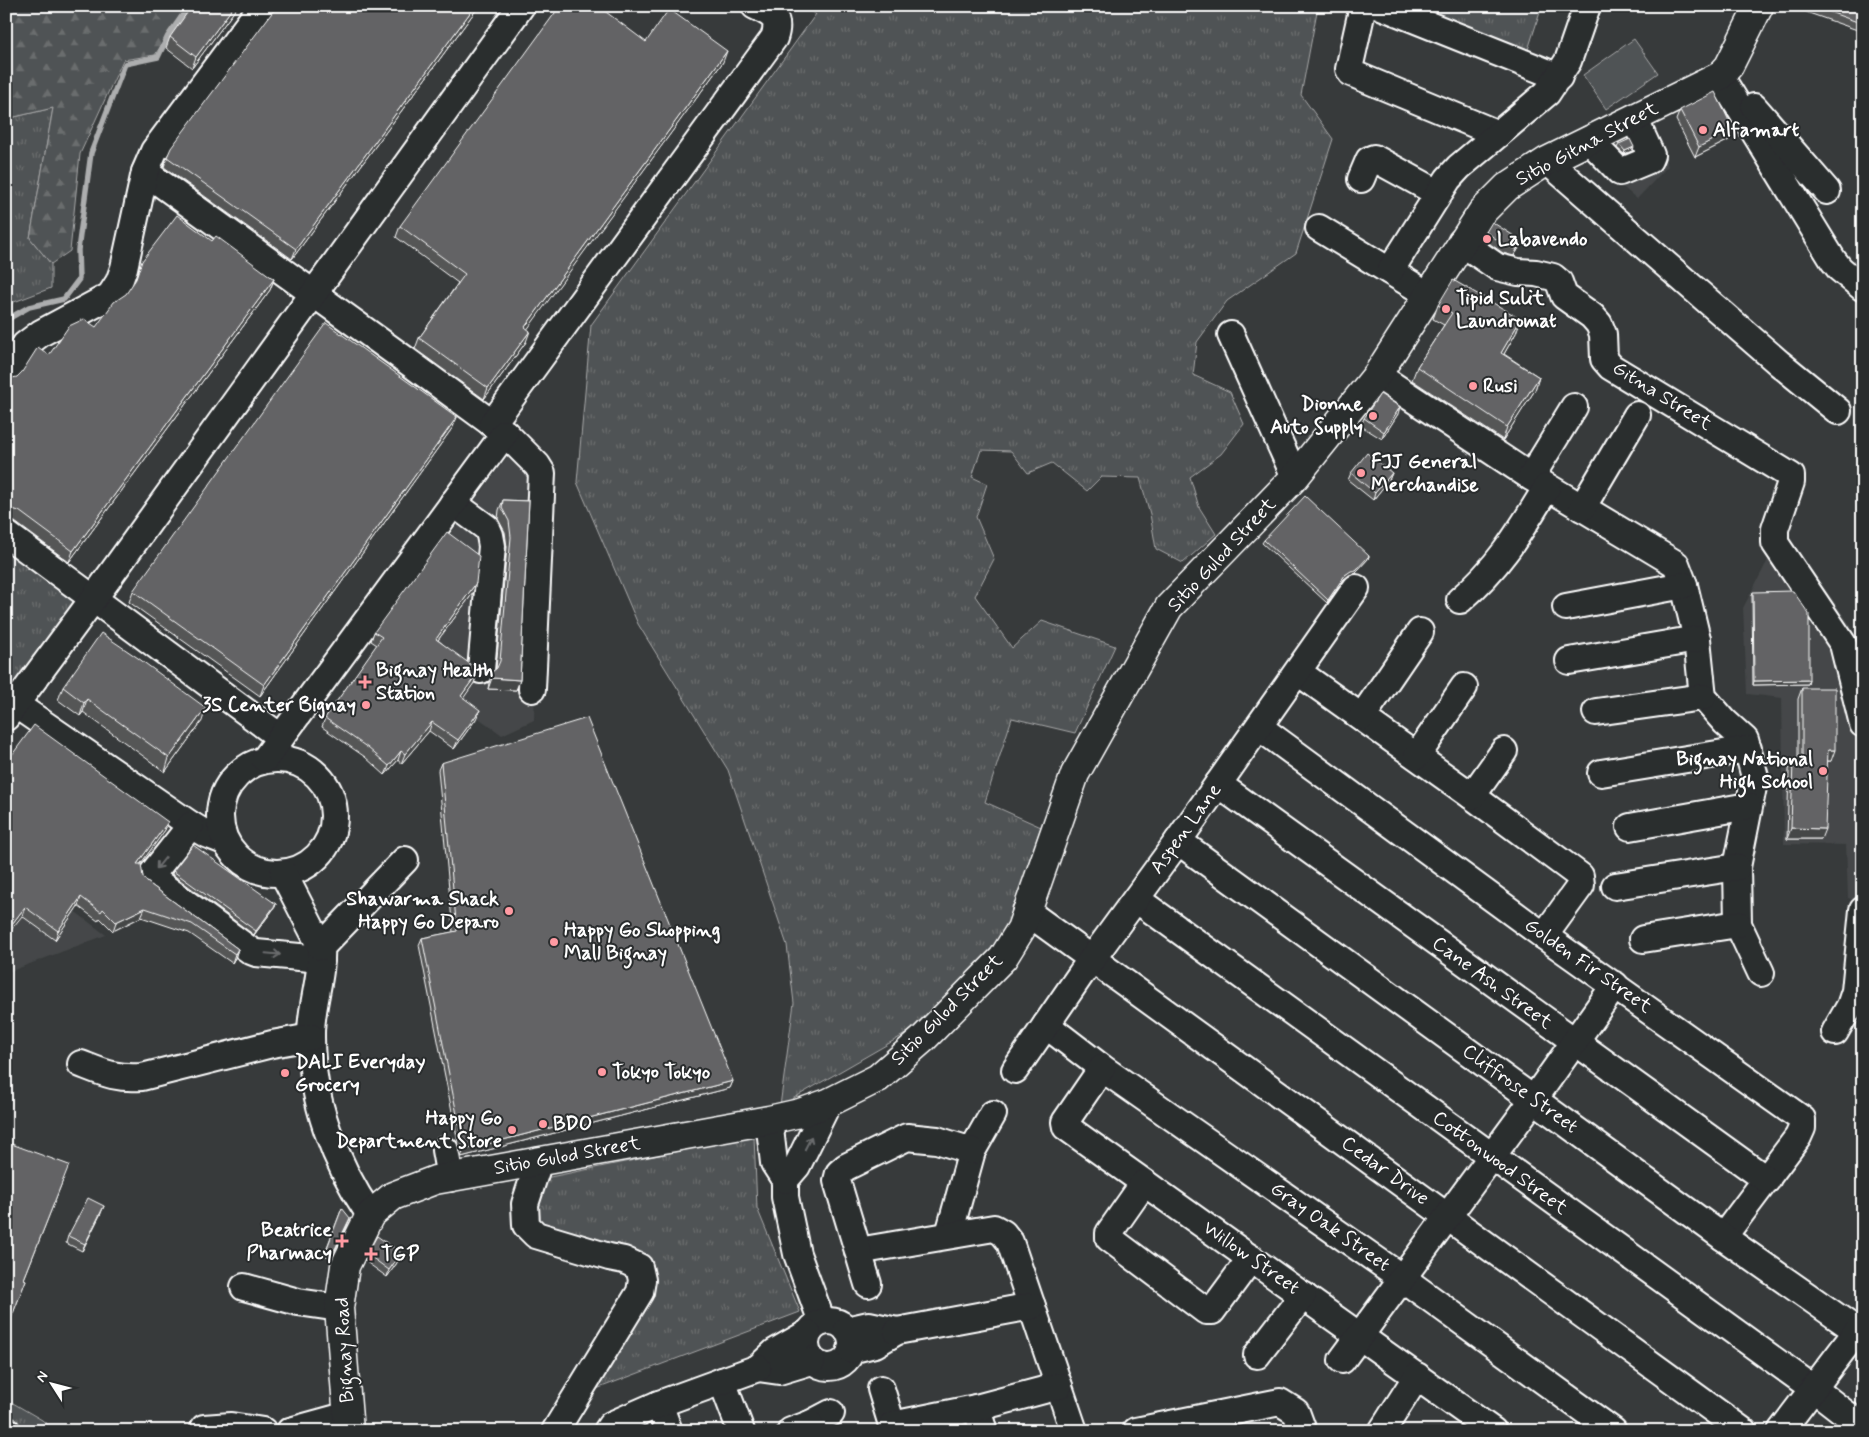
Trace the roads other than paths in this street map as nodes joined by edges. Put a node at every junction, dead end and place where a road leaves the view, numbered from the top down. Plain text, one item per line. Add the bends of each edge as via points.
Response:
1 (262, 6) edge
2 (522, 6) edge
3 (755, 6) edge
4 (1363, 6) edge
5 (1381, 6) edge
6 (1587, 6) edge
7 (1759, 6) edge
8 (1724, 71) junction
9 (1559, 77) junction
10 (1634, 118) junction
11 (1498, 134) junction
12 (1589, 140) junction
13 (1547, 160) junction
14 (145, 172) junction
15 (1361, 179) dead end
16 (1826, 191) dead end
17 (1438, 193) junction
18 (1319, 228) dead end
19 (1461, 242) junction
20 (1390, 271) junction
21 (1414, 286) dead end
22 (1863, 288) edge
23 (314, 294) junction
24 (1231, 335) dead end
25 (6, 374) edge
26 (1378, 375) junction
27 (1574, 407) dead end
28 (1838, 411) dead end
29 (1637, 415) dead end
30 (499, 428) junction
31 (1295, 477) junction
32 (1539, 482) junction
33 (453, 503) junction
34 (1582, 508) junction
35 (6, 534) edge
36 (1684, 584) junction
37 (1356, 588) dead end
38 (94, 598) junction
39 (1460, 600) dead end
40 (1566, 607) dead end
41 (1420, 632) dead end
42 (1697, 640) junction
43 (1569, 661) dead end
44 (481, 670) dead end
45 (1298, 672) junction
46 (1464, 687) dead end
47 (532, 689) dead end
48 (1703, 697) junction
49 (9, 707) edge
50 (1596, 712) dead end
51 (1362, 717) junction
52 (1863, 724) edge
53 (1259, 727) junction
54 (280, 737) junction
55 (1748, 749) junction
56 (1504, 751) dead end
57 (1417, 756) junction
58 (264, 759) junction
59 (1601, 773) dead end
60 (1218, 784) junction
61 (1472, 796) junction
62 (1748, 806) junction
63 (192, 825) junction
64 (1630, 827) dead end
65 (224, 841) junction
66 (1178, 841) junction
67 (406, 860) dead end
68 (1737, 867) junction
69 (283, 873) junction
70 (1615, 886) dead end
71 (1136, 899) junction
72 (1863, 910) edge
73 (1026, 911) junction
74 (1738, 924) junction
75 (1544, 936) junction
76 (1643, 938) dead end
77 (321, 953) junction
78 (1092, 958) junction
79 (1761, 973) dead end
80 (1615, 985) junction
81 (1046, 1025) junction
82 (1835, 1032) dead end
83 (311, 1037) junction
84 (1574, 1042) junction
85 (81, 1064) dead end
86 (1102, 1068) junction
87 (1015, 1070) dead end
88 (1534, 1099) junction
89 (828, 1103) junction
90 (993, 1114) dead end
91 (769, 1120) junction
92 (445, 1150) dead end
93 (972, 1151) junction
94 (1491, 1157) junction
95 (539, 1160) junction
96 (450, 1178) junction
97 (785, 1180) junction
98 (1767, 1180) junction
99 (1144, 1183) junction
100 (370, 1215) junction
101 (1447, 1216) junction
102 (948, 1234) junction
103 (1723, 1236) junction
104 (858, 1251) junction
105 (1251, 1258) junction
106 (1402, 1278) junction
107 (868, 1284) dead end
108 (244, 1286) dead end
109 (1303, 1295) junction
110 (1032, 1306) junction
111 (339, 1308) junction
112 (815, 1327) junction
113 (1860, 1333) edge
114 (1360, 1336) junction
115 (849, 1340) junction
116 (1257, 1356) dead end
117 (1342, 1360) dead end
118 (812, 1361) junction
119 (758, 1368) junction
120 (1417, 1376) junction
121 (722, 1380) junction
122 (1059, 1386) junction
123 (881, 1389) dead end
124 (1814, 1389) junction
125 (659, 1404) junction
126 (980, 1419) edge
127 (348, 1423) edge
128 (1863, 1427) edge
129 (204, 1428) dead end
130 (893, 1428) edge
131 (263, 1431) edge
132 (290, 1431) edge
133 (555, 1431) edge
134 (607, 1431) edge
135 (669, 1431) edge
136 (741, 1431) edge
137 (1074, 1431) edge
138 (1136, 1431) edge
139 (1303, 1431) edge
140 (1382, 1431) edge
141 (1493, 1431) edge
142 (1613, 1431) edge
143 (1743, 1431) edge
144 (1780, 1431) edge

1 - 14 street via 154,151
2 - 23 street
3 - 30 street via 775,18 778,24 774,38
4 - 11 street via 1349,69 1351,73
5 - 9 street
6 - 9 street
7 - 8 main road
8 - 10 main road, Sitio Gitna Street
8 - 16 street
8 - 22 street via 1833,260
9 - 11 street via 1547,93
10 - 12 main road, Sitio Gitna Street
10 - 12 street via 1651,155 1649,160 1620,172
11 - 17 street via 1459,167
12 - 13 main road, Sitio Gitna Street
13 - 19 main road, Sitio Gitna Street via 1507,187 1482,212
13 - 28 street
14 - 23 street
14 - 25 street via 120,282 110,296 40,333 25,345
15 - 17 street via 1374,158
17 - 20 street
18 - 20 street
19 - 26 main road, Sitio Gitna Street
19 - 52 street, Gitna Street via 1497,267 1553,277 1559,282 1564,296 1599,324 1604,359 1611,367 1791,476 1775,529 1775,543 1844,644
20 - 21 street
23 - 30 street
23 - 38 street
24 - 31 street
26 - 31 main road, Sitio Gulod Street
26 - 32 street
27 - 32 street
29 - 34 street
30 - 33 street
30 - 47 street via 542,473
31 - 73 main road, Sitio Gulod Street via 1169,607 1075,774
32 - 34 street
32 - 39 street via 1521,531 1486,577
33 - 44 street via 487,528 492,546
33 - 54 street
34 - 36 street via 1676,564
35 - 38 street
36 - 40 street
36 - 42 street
37 - 45 street, Aspen Lane
38 - 49 street
38 - 54 street
41 - 51 street
42 - 43 street
42 - 48 street
45 - 51 street
45 - 53 street, Aspen Lane
46 - 57 street
48 - 50 street
48 - 55 street via 1745,740
49 - 63 street
51 - 57 street
53 - 60 street, Aspen Lane
53 - 75 street, Golden Fir Street
54 - 58 street
55 - 59 street
55 - 62 street via 1755,777
56 - 61 street
57 - 61 street
58 - 65 street via 242,770 221,801 219,821
58 - 69 street via 294,761 311,769 324,782 332,798 335,816 332,834 324,850 310,864 291,873
60 - 66 street, Aspen Lane
60 - 84 street, Cane Ash Street
61 - 75 street via 1580,876 1581,885
62 - 64 street
62 - 68 street
63 - 65 street
63 -> 77 street via 153,872 153,879 251,951
65 - 69 street via 236,857 252,869 271,874
66 - 71 street, Aspen Lane
66 - 88 street, Cliffrose Street
67 - 77 street
68 - 70 street
68 - 74 street
69 - 77 street
71 - 78 street, Aspen Lane
71 - 94 street, Cottonwood Street
72 - 82 street via 1854,991 1850,1006
73 - 78 street, Cedar Drive
73 - 89 main road, Sitio Gulod Street via 1021,929 1003,958 923,1039 878,1078
74 - 76 street
74 - 79 street
75 - 80 street, Golden Fir Street
77 - 83 street
78 - 81 street, Aspen Lane
78 - 101 street, Cedar Drive
80 - 84 street
80 - 98 street, Golden Fir Street via 1802,1119 1798,1137
81 - 86 street, Gray Oak Street
81 - 87 street, Aspen Lane
83 - 85 street via 142,1077 114,1077
83 - 100 street via 316,1093 332,1144 353,1190
84 - 88 street
84 - 98 street, Cane Ash Street
86 - 99 street, Willow Street via 1065,1122 1066,1127
86 - 106 street, Gray Oak Street
88 - 94 street
88 - 103 street, Cliffrose Street
89 - 91 main road, Sitio Gulod Street
97 -> 89 street via 797,1166
90 - 93 street
91 - 95 main road, Sitio Gulod Street
91 - 97 street via 774,1163
92 - 96 street
93 - 102 street
93 - 104 street via 937,1140 907,1138 839,1173 837,1181
94 - 101 street
94 - 124 street, Cottonwood Street
95 - 96 main road, Sitio Gulod Street
95 - 133 street via 525,1204 526,1225 536,1235 639,1267 642,1280 640,1292
96 - 100 main road, Sitio Gulod Street via 435,1180 392,1196
97 - 112 street via 785,1197
98 - 103 street, Golden Fir Street
99 - 105 street, Willow Street
99 - 105 street via 1109,1233 1109,1238 1206,1311 1212,1312
100 - 111 main road, Bignay Road via 345,1266
101 - 106 street
101 - 143 street, Cedar Drive
102 - 104 street
102 - 110 street via 994,1228 1003,1233 1010,1242
103 - 113 street, Cliffrose Street
104 - 107 street
105 - 109 street, Willow Street
106 - 114 street
106 - 142 street, Gray Oak Street
108 - 111 street via 298,1302
109 - 114 street, Willow Street
109 - 116 street
110 - 115 street via 897,1331 875,1344
110 - 122 street
111 - 127 main road, Bignay Road
112 - 115 street via 827,1321 839,1323
112 - 118 street via 806,1347
112 - 119 street via 774,1352
113 - 124 street
114 - 117 street
114 - 120 street, Willow Street
115 - 118 street via 844,1362 831,1367
118 - 119 street via 778,1372
119 - 121 street
120 - 140 street
120 - 141 street, Willow Street
121 - 125 street
121 - 136 street
122 - 126 street
122 - 137 street
123 - 130 street
124 - 128 street, Cottonwood Street
124 - 144 street
125 - 134 street via 611,1426
125 - 135 street
126 - 130 street
127 - 132 street
129 - 131 street via 238,1427
138 - 139 street via 1280,1402 1296,1412

